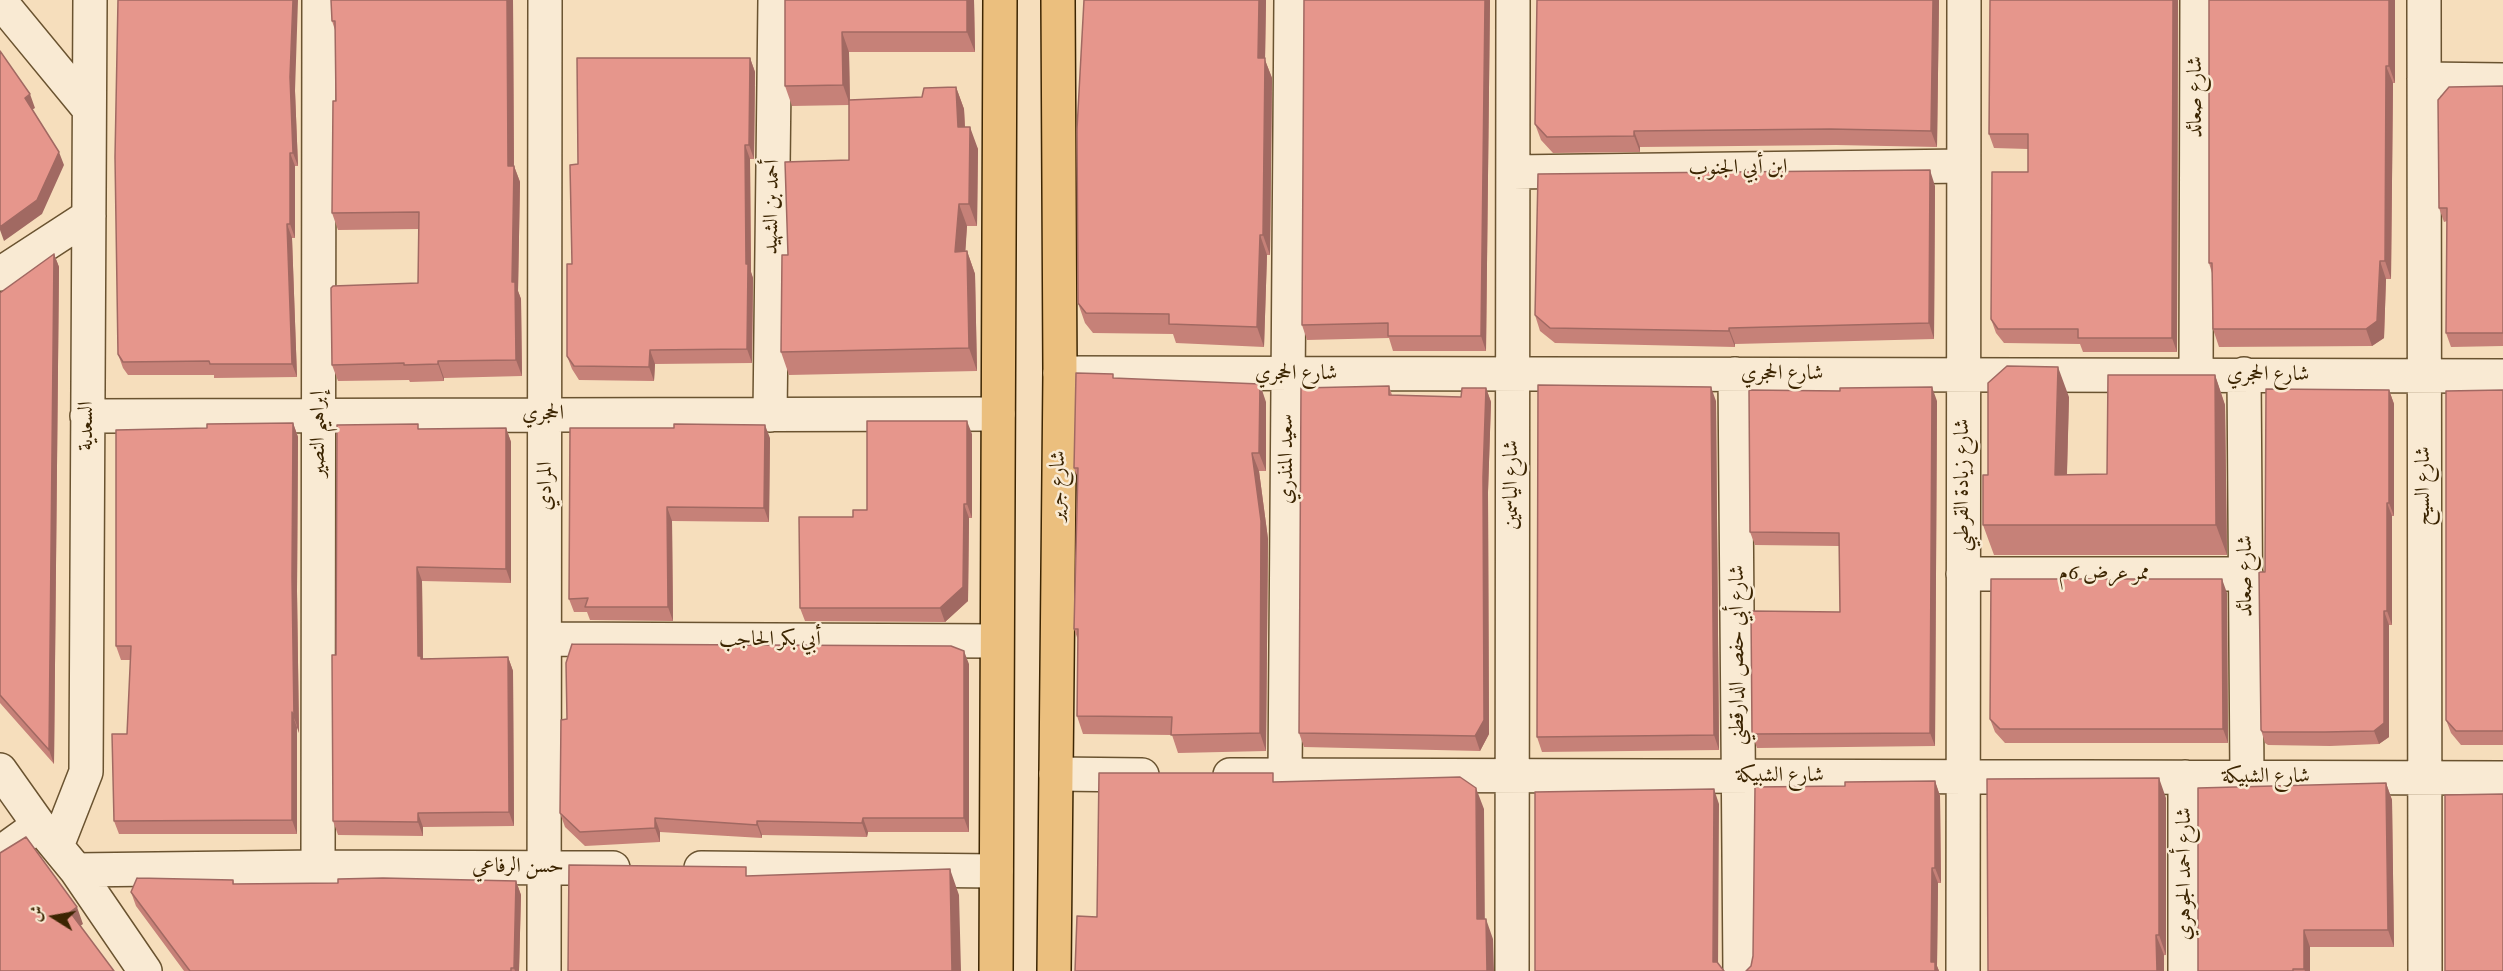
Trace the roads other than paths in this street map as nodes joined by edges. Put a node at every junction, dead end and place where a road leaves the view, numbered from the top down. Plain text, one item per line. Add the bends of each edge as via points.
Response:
1 (90, 0) edge
2 (320, 0) edge
3 (545, 0) edge
4 (775, 0) edge
5 (1000, 0) edge
6 (1058, 0) edge
7 (1291, 0) edge
8 (1513, 0) edge
9 (1964, 0) edge
10 (2196, 0) edge
11 (2424, 0) edge
12 (0, 1) edge
13 (2424, 79) junction
14 (2503, 80) edge
15 (89, 109) junction
16 (1963, 166) junction
17 (1513, 171) junction
18 (89, 216) junction
19 (0, 274) edge
20 (1060, 374) junction
21 (1288, 374) junction
22 (1512, 374) junction
23 (1735, 374) junction
24 (1963, 374) junction
25 (2244, 374) junction
26 (2196, 375) junction
27 (2424, 375) junction
28 (2503, 376) edge
29 (546, 414) junction
30 (998, 414) junction
31 (320, 415) junction
32 (770, 415) junction
33 (87, 416) junction
34 (1963, 574) junction
35 (2246, 574) junction
36 (545, 639) junction
37 (996, 641) junction
38 (0, 770) edge
39 (1056, 774) junction
40 (1171, 775) edge
41 (1205, 775) edge
42 (1285, 775) junction
43 (1512, 776) junction
44 (1739, 776) junction
45 (1963, 776) junction
46 (2185, 777) junction
47 (2247, 777) junction
48 (2424, 777) junction
49 (2503, 778) edge
50 (58, 847) junction
51 (0, 853) edge
52 (318, 867) junction
53 (543, 867) junction
54 (638, 868) edge
55 (674, 868) edge
56 (996, 872) junction
57 (146, 971) edge
58 (544, 971) edge
59 (996, 971) edge
60 (1054, 971) edge
61 (1512, 971) edge
62 (1740, 971) edge
63 (1963, 971) edge
64 (2185, 971) edge
65 (2425, 971) edge

1 - 15 street, السعدية
2 - 31 street, إبراهيم النصير
3 - 29 street, المرادي
4 - 32 street, أحمد بن الشهيد
5 - 30 main road
6 - 20 main road, شارع جرير
7 - 21 street, سعيد المنذري
8 - 17 street, شارع الياسمين
9 - 16 street, شارع زيادة القرطبي
10 - 26 street, شارع صعائد
11 - 13 street, شارع السيح
12 - 15 street
13 - 14 street
13 - 27 street, شارع السيح
15 - 18 street, السعدية
16 - 17 street, ابن أبي الجنوب
16 - 24 street, شارع زيادة القرطبي
17 - 22 street, شارع الياسمين
18 - 19 street
18 - 33 street, السعدية
20 - 21 street, شارع الحجري
20 - 39 main road, شارع جرير
21 - 22 street, شارع الحجري
21 - 42 street, سعيد المنذري
22 - 23 street, شارع الحجري
22 - 43 street, شارع الياسمين
23 - 24 street, شارع الحجري
23 - 44 street, شارع أبي حفص الدارقطني
24 - 26 street, شارع الحجري
24 - 34 street, شارع زيادة القرطبي
25 - 26 street, شارع الحجري
25 - 27 street, شارع الحجري
25 - 35 street, شارع صعائد
27 - 28 street, شارع الحجري
27 - 48 street, شارع السيح
29 - 31 street, الحجري
29 - 32 street, الحجري
29 - 36 street, المرادي
30 - 32 street, الحجري
30 - 37 main road
31 - 33 street, الحجري
31 - 52 street, إبراهيم النصير
33 - 50 street, السعدية via 86,772
34 - 35 street, ممر عرض 6م
34 - 45 street, شارع زيادة القرطبي
35 - 47 street, شارع صعائد
36 - 37 street, أبي بكر الحاجب
36 - 53 street, المرادي
37 - 56 main road
38 - 50 street
39 - 40 street
39 - 60 main road, شارع جرير
41 - 42 street, شارع الشبيكة
42 - 43 street, شارع الشبيكة
43 - 44 street, شارع الشبيكة
43 - 61 street, شارع الياسمين
44 - 45 street, شارع الشبيكة
44 - 62 street, شارع أبي حفص الدارقطني
45 - 46 street, شارع الشبيكة
45 - 63 street, شارع زيادة القرطبي
46 - 47 street, شارع الشبيكة
46 - 64 street, شارع أحمد الجوهري
47 - 48 street, شارع الشبيكة
48 - 49 street, شارع الشبيكة
48 - 65 street, شارع السيح
50 - 51 street
50 - 52 street, حسن الرفاعي
50 - 57 street
52 - 53 street, حسن الرفاعي
53 - 54 street, حسن الرفاعي
53 - 58 street, المرادي
55 - 56 street
56 - 59 main road

